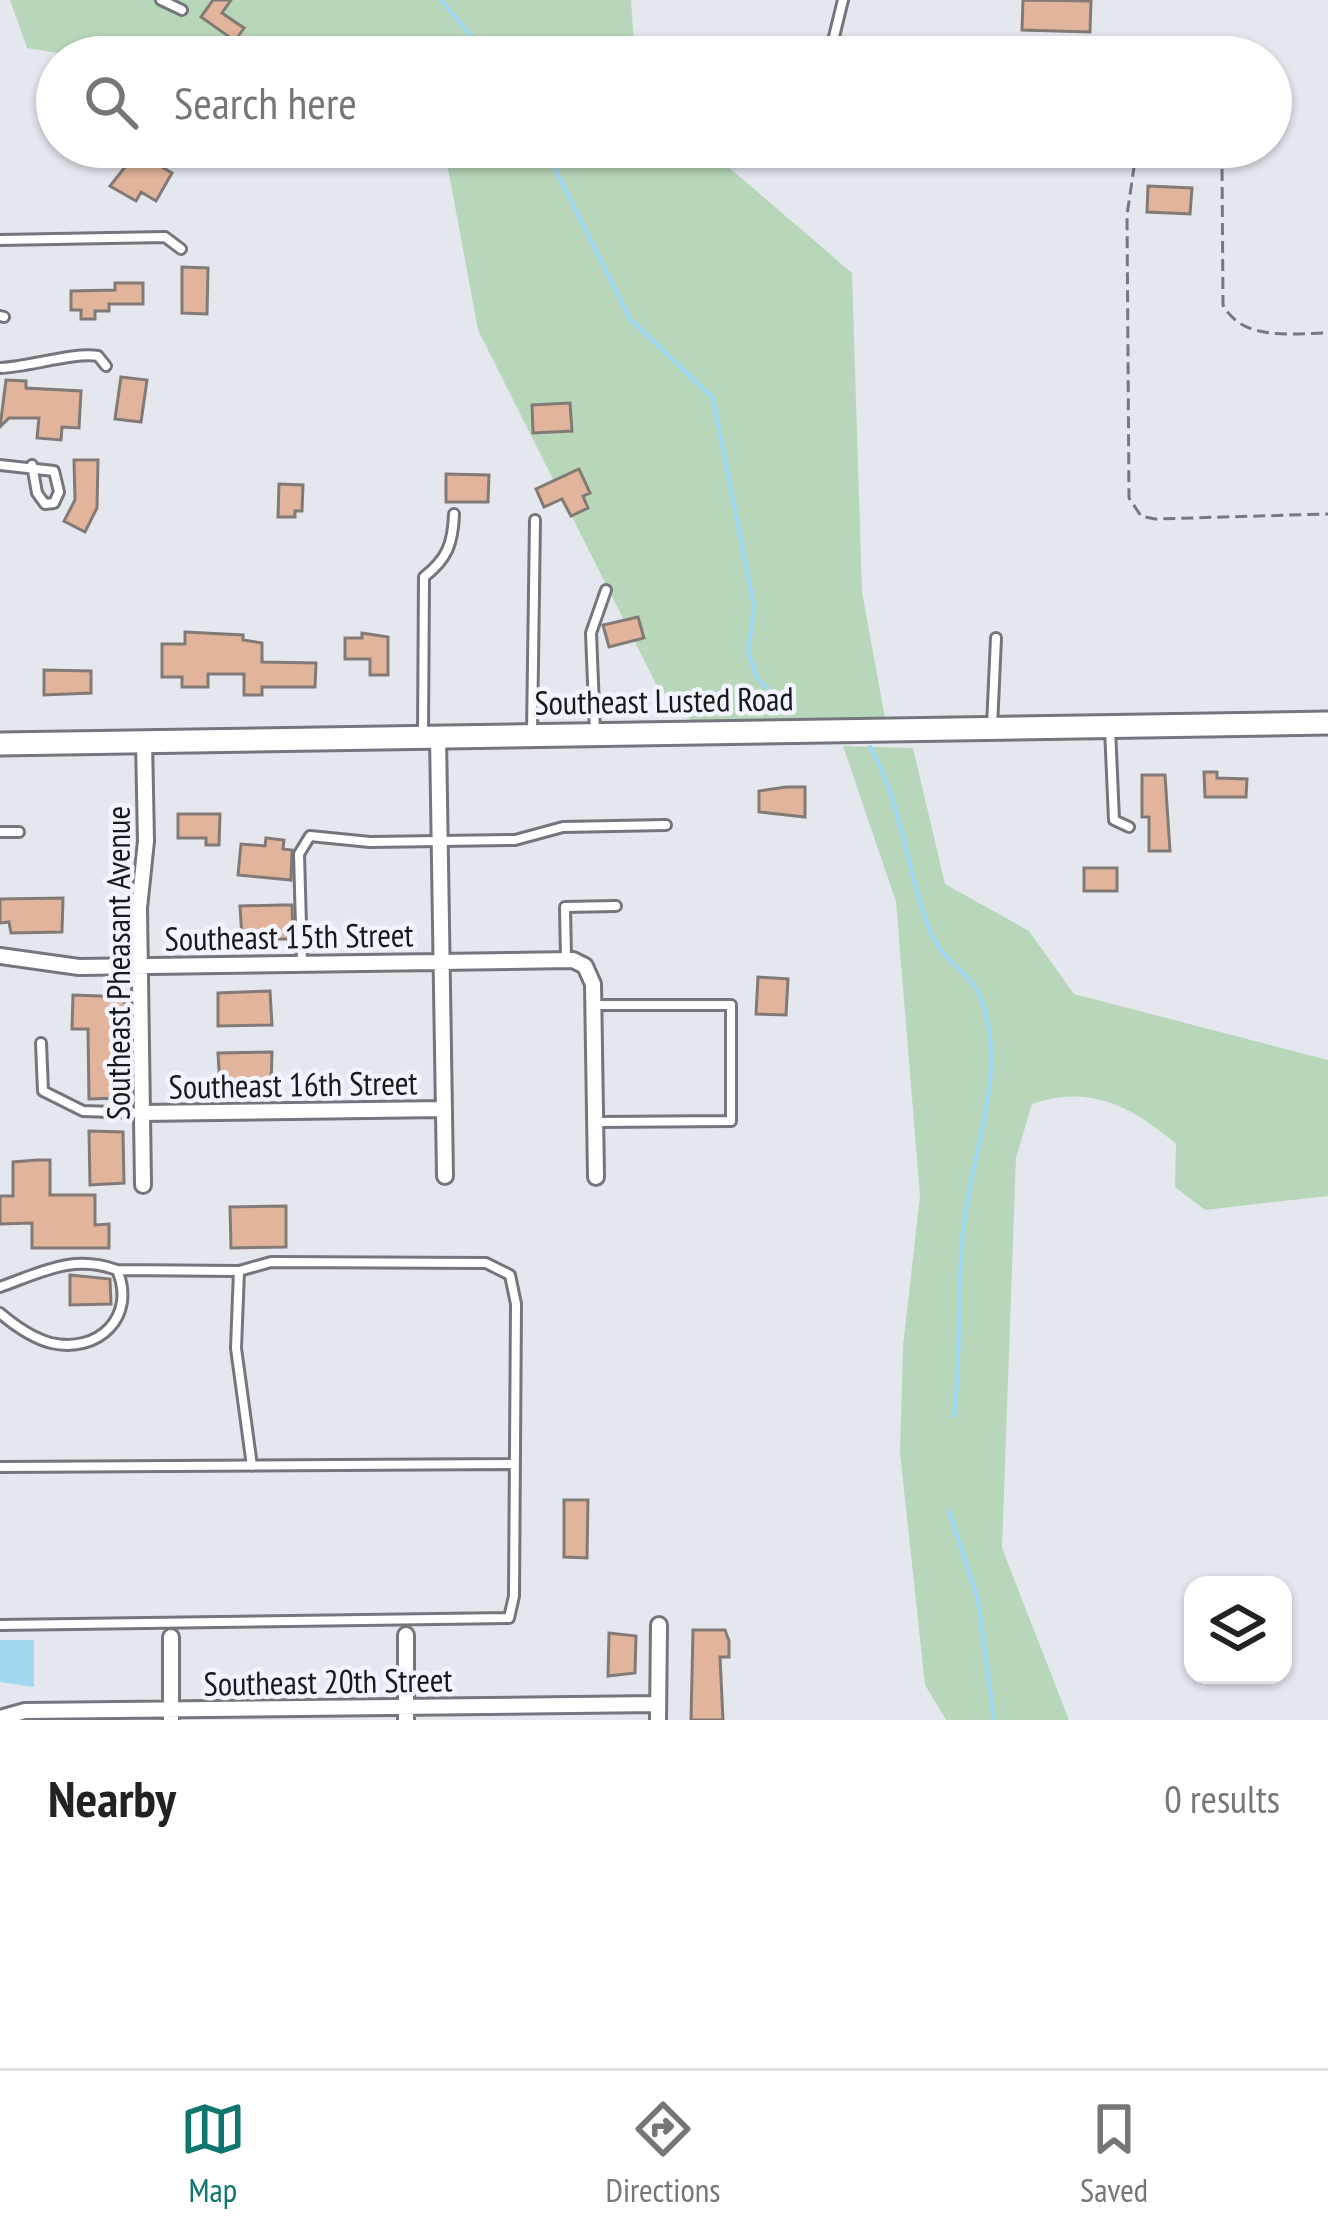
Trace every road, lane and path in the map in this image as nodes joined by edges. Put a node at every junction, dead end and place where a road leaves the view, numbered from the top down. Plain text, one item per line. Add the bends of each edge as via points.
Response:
1 (161, 0) edge
2 (843, 0) edge
3 (182, 10) dead end
4 (834, 36) edge
5 (1134, 168) edge
6 (1222, 168) edge
7 (0, 240) edge
8 (181, 249) dead end
9 (1328, 333) edge
10 (106, 366) dead end
11 (0, 368) edge
12 (32, 464) junction
13 (0, 465) edge
14 (454, 514) dead end
15 (1328, 514) edge
16 (535, 520) dead end
17 (605, 590) dead end
18 (996, 638) dead end
19 (1328, 723) edge
20 (1110, 727) junction
21 (992, 728) junction
22 (595, 734) junction
23 (532, 735) junction
24 (431, 736) junction
25 (144, 741) junction
26 (0, 744) edge
27 (666, 825) dead end
28 (1130, 827) dead end
29 (0, 832) edge
30 (19, 832) dead end
31 (440, 841) junction
32 (616, 906) dead end
33 (0, 956) edge
34 (442, 960) junction
35 (573, 961) junction
36 (302, 962) junction
37 (140, 966) junction
38 (593, 1005) junction
39 (41, 1043) dead end
40 (444, 1109) junction
41 (142, 1113) junction
42 (595, 1122) junction
43 (445, 1176) dead end
44 (596, 1177) dead end
45 (143, 1185) dead end
46 (117, 1270) junction
47 (239, 1271) junction
48 (0, 1287) edge
49 (0, 1313) edge
50 (514, 1464) junction
51 (251, 1466) junction
52 (0, 1467) edge
53 (0, 1625) edge
54 (658, 1625) dead end
55 (406, 1635) dead end
56 (171, 1637) dead end
57 (658, 1712) edge
58 (406, 1713) edge
59 (171, 1715) edge
60 (0, 1717) edge

1 - 3 lane
2 - 4 lane
5 - 15 path via 1127,215 1134,509 1155,519
6 - 9 path via 1229,317 1257,331
7 - 8 lane via 164,237
10 - 11 lane via 84,354
12 - 12 lane via 54,471 54,503 37,493
12 - 13 lane
14 - 24 lane via 453,542 424,578
16 - 23 lane
17 - 22 lane via 591,633
18 - 21 lane
19 - 20 main road, Southeast Lusted Road
20 - 21 main road, Southeast Lusted Road
20 - 28 lane via 1111,805 1114,820
21 - 22 main road, Southeast Lusted Road
22 - 23 main road, Southeast Lusted Road
23 - 24 main road, Southeast Lusted Road
24 - 25 main road, Southeast Lusted Road
24 - 31 street
25 - 26 main road, Southeast Lusted Road
25 - 37 street, Southeast Pheasant Avenue
27 - 31 lane
29 - 30 lane
31 - 34 street
31 - 36 lane via 310,836 299,854
32 - 35 lane via 565,907
33 - 37 street, Southeast 15th Street via 61,967
34 - 35 street, Southeast 15th Street
34 - 36 street, Southeast 15th Street
34 - 40 street
35 - 38 street via 592,977
36 - 37 street, Southeast 15th Street
37 - 41 street, Southeast Pheasant Avenue
38 - 42 street
38 - 42 lane via 731,1005 731,1121
39 - 41 lane via 43,1090 83,1111
40 - 41 street, Southeast 16th Street
40 - 43 street
41 - 45 street, Southeast Pheasant Avenue
42 - 44 street
46 - 47 lane
46 - 48 lane via 91,1261 59,1264
46 - 49 lane via 123,1309 108,1333 81,1344 50,1342
47 - 50 lane via 271,1262 500,1266 515,1289
47 - 51 lane via 236,1348
50 - 51 lane
50 - 53 lane via 509,1618
51 - 52 lane
54 - 57 street
55 - 58 street
56 - 59 street
57 - 58 street, Southeast 20th Street
58 - 59 street, Southeast 20th Street
59 - 60 street, Southeast 20th Street

